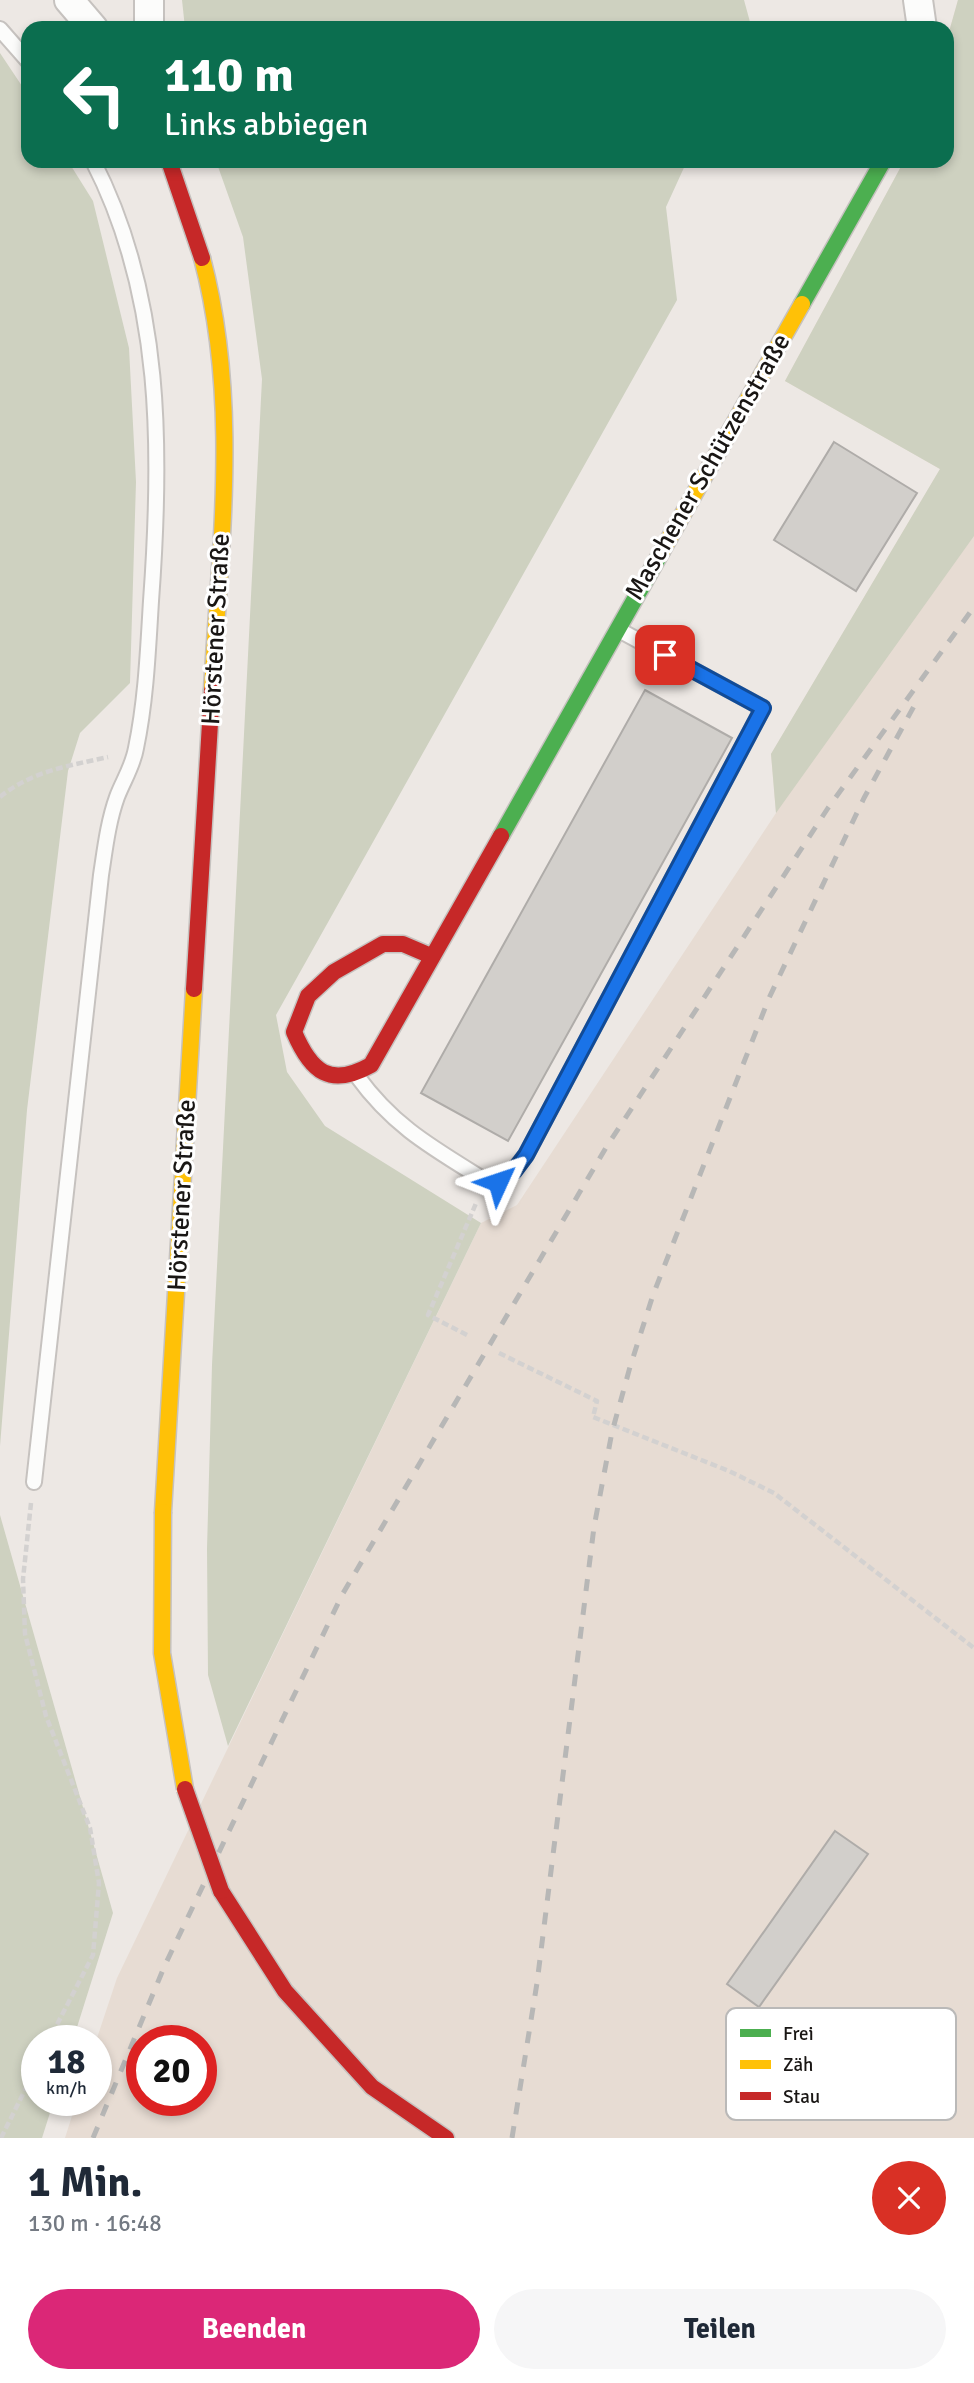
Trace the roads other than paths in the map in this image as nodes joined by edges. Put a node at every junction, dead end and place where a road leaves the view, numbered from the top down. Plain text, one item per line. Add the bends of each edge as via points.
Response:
1 (69, 0) edge
2 (149, 0) edge
3 (918, 0) edge
4 (87, 21) edge
5 (149, 21) edge
6 (921, 21) edge
7 (0, 29) edge
8 (21, 53) edge
9 (96, 168) edge
10 (172, 168) edge
11 (879, 168) edge
12 (616, 628) junction
13 (431, 956) junction
14 (356, 1075) junction
15 (34, 1482) road end
16 (446, 2138) edge

1 - 4 street
2 - 5 street
3 - 6 street
7 - 8 lane
9 - 15 lane via 131,255 141,299 155,396 158,500 145,690 136,751 111,816 101,875
10 - 16 street, Hörstener Straße, bridge via 200,243 214,306 224,368 226,450 163,1512 162,1653 183,1781 221,1891 285,1991 372,2087
11 - 12 street, Maschener Schützenstraße
12 - 13 street, Maschener Schützenstraße
12 - 14 lane via 763,708 526,1155 498,1182 485,1181 419,1140 379,1107
13 - 14 street, Maschener Schützenstraße via 370,1065
13 - 14 street via 403,944 383,944 334,972 308,996 294,1032 303,1056 338,1079

